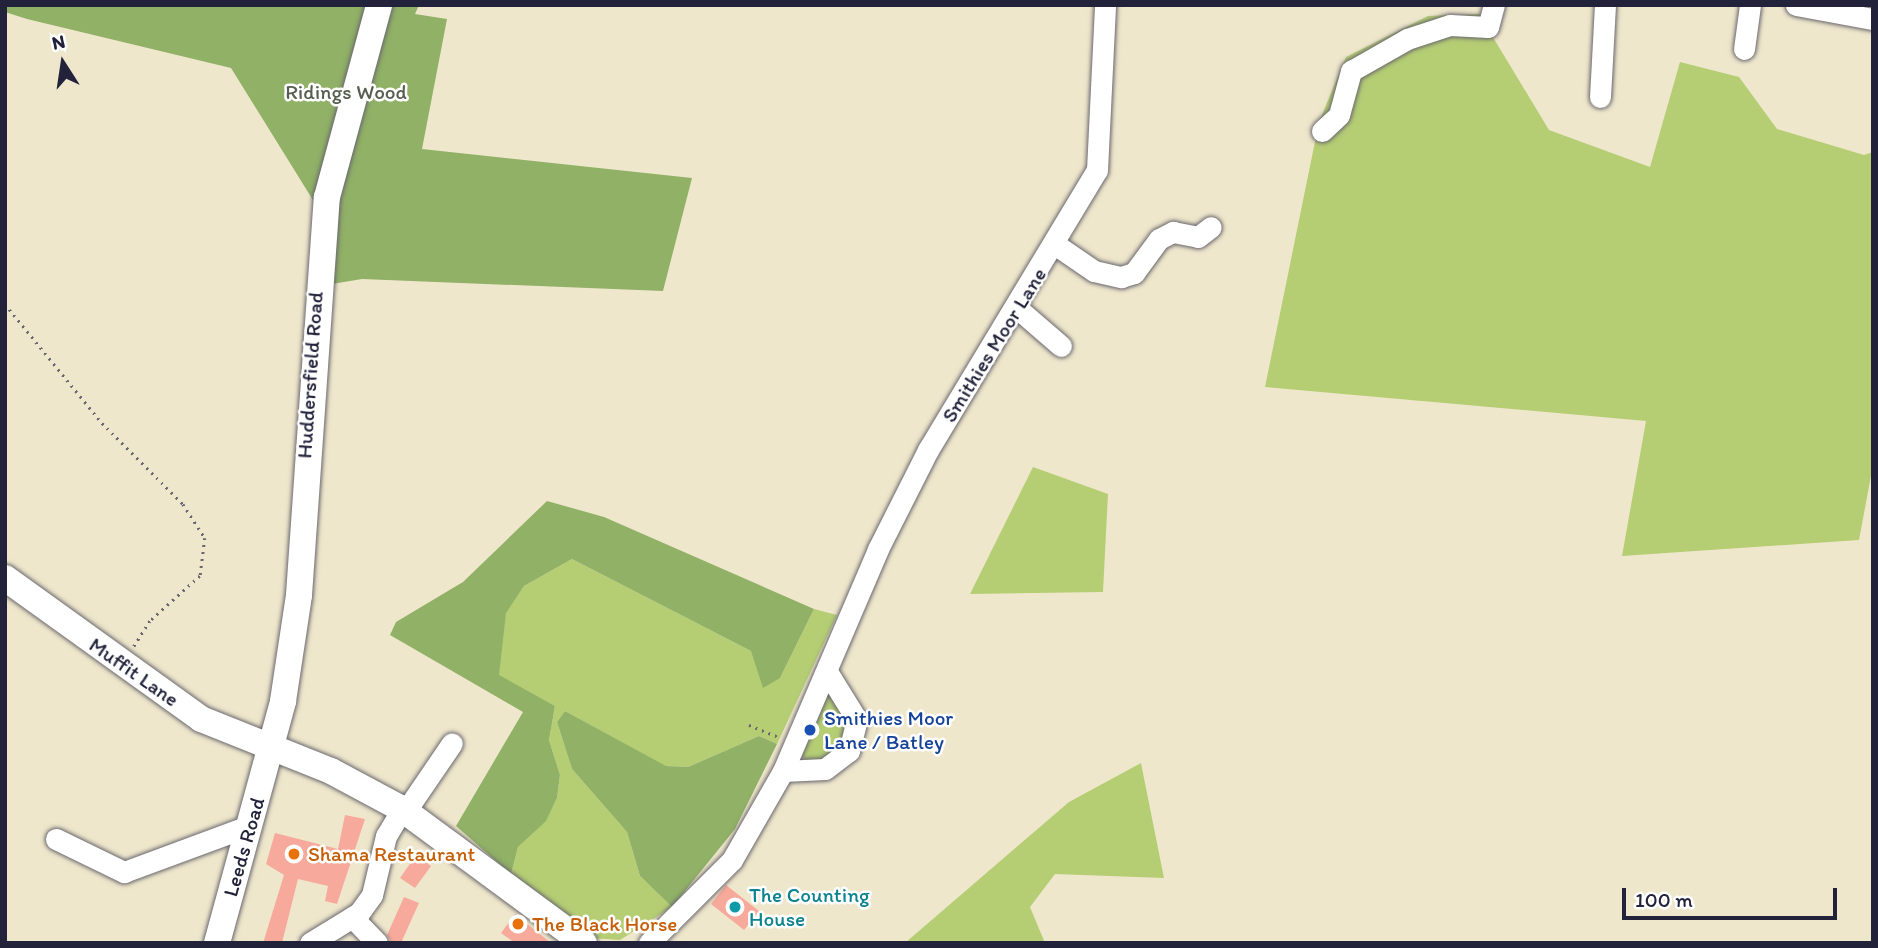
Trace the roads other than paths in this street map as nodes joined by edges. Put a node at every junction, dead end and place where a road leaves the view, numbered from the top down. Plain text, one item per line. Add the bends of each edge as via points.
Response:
1 (379, 5) edge
2 (1105, 5) edge
3 (1493, 5) edge
4 (1605, 5) edge
5 (1750, 5) edge
6 (1796, 5) edge
7 (1872, 19) edge
8 (1744, 49) dead end
9 (1600, 97) dead end
10 (1322, 131) dead end
11 (1211, 227) dead end
12 (1056, 245) junction
13 (1017, 308) junction
14 (1061, 346) dead end
15 (5, 578) edge
16 (828, 673) junction
17 (452, 743) dead end
18 (272, 751) junction
19 (783, 771) junction
20 (403, 811) junction
21 (251, 825) junction
22 (56, 839) dead end
23 (352, 917) junction
24 (217, 943) edge
25 (310, 943) edge
26 (377, 943) edge
27 (584, 943) edge
28 (649, 943) edge

1 - 18 main road, Huddersfield Road via 327,197 299,595
2 - 12 street, Smithies Moor Lane via 1097,170
3 - 10 street via 1488,27 1450,25 1428,32 1351,71 1339,115
4 - 9 street
5 - 8 street
6 - 7 street
11 - 12 street via 1198,237 1173,232 1159,239 1134,273 1121,277 1094,271
12 - 13 street, Smithies Moor Lane
13 - 14 street
13 - 16 street, Smithies Moor Lane via 928,450 878,549
15 - 18 main road, Muffit Lane via 201,719
16 - 19 street, Smithies Moor Lane
16 - 19 street via 857,720 849,751 825,769
17 - 20 street
18 - 20 main road, Muffit Lane via 331,771
18 - 21 main road, Leeds Road
19 - 28 street, Smithies Moor Lane via 732,860
20 - 23 street via 386,836 372,895
20 - 27 main road, Muffit Lane
21 - 22 street via 124,872
21 - 24 main road, Leeds Road
23 - 25 street
23 - 26 street

